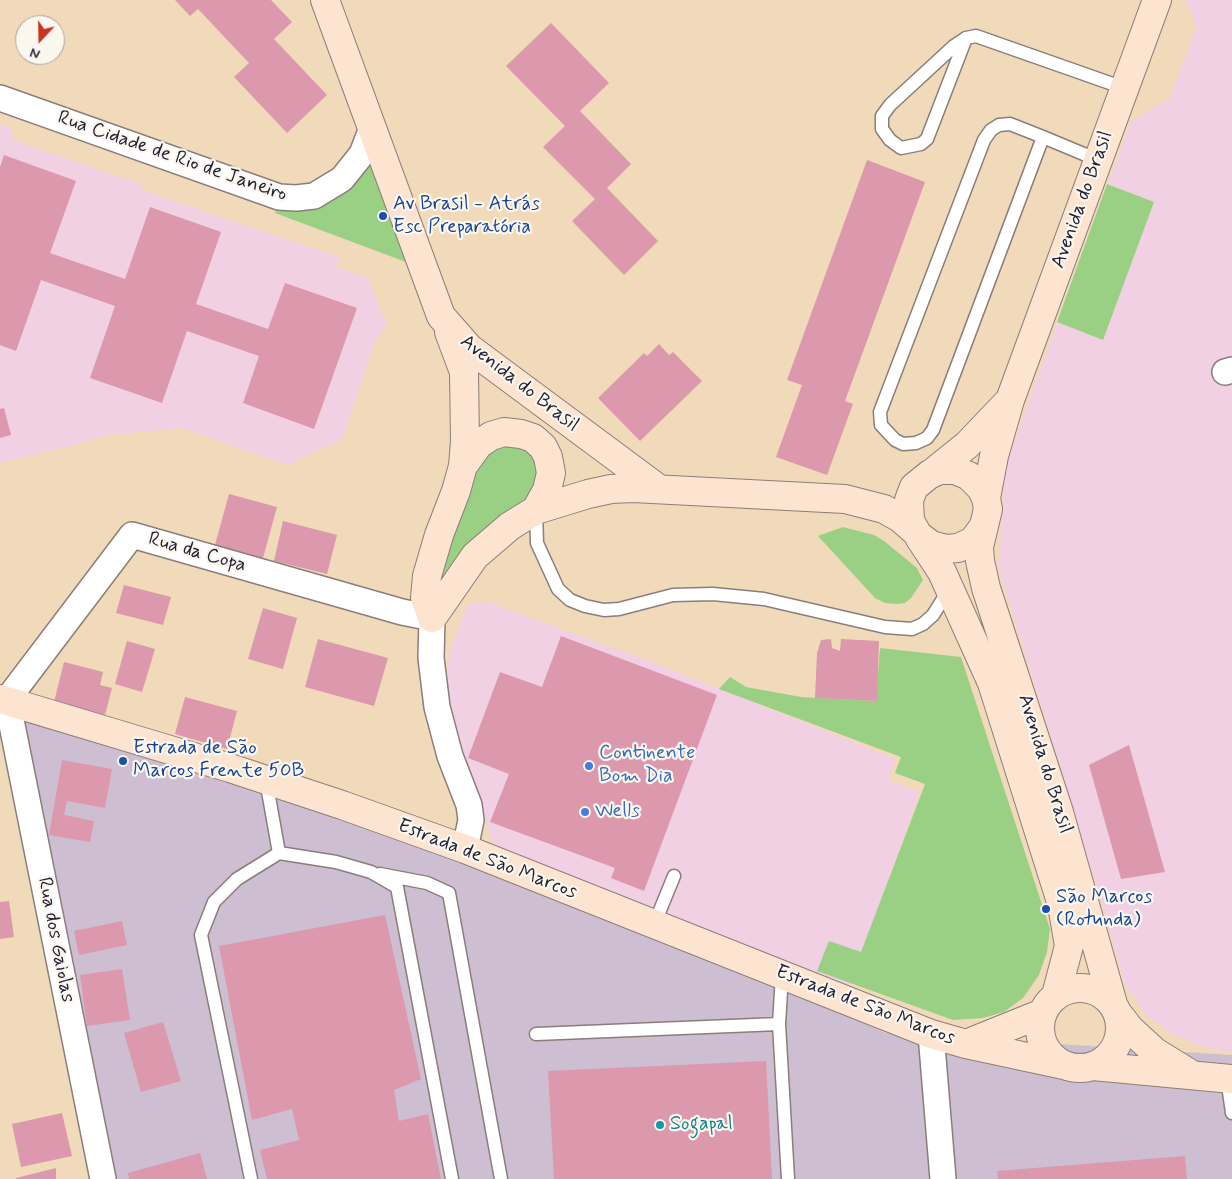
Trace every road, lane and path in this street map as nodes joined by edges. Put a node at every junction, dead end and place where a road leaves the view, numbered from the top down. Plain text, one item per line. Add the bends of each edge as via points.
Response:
1 (325, 0) edge
2 (1157, 0) edge
3 (966, 38) junction
4 (1124, 88) junction
5 (0, 98) edge
6 (372, 128) junction
7 (1043, 137) junction
8 (1098, 160) junction
9 (441, 316) junction
10 (1010, 400) junction
11 (462, 466) junction
12 (930, 474) junction
13 (659, 489) junction
14 (986, 498) junction
15 (536, 510) junction
16 (984, 526) junction
17 (916, 533) junction
18 (950, 588) junction
19 (432, 618) junction
20 (4, 699) edge
21 (266, 780) junction
22 (465, 849) junction
23 (278, 853) junction
24 (371, 872) junction
25 (674, 876) dead end
26 (654, 924) junction
27 (782, 975) junction
28 (1049, 1004) junction
29 (1116, 1009) junction
30 (779, 1024) junction
31 (536, 1034) dead end
32 (931, 1034) junction
33 (966, 1044) junction
34 (1064, 1065) junction
35 (1093, 1066) junction
36 (1194, 1076) junction
37 (1229, 1079) edge
38 (1232, 1113) edge
39 (103, 1179) edge
40 (251, 1179) edge
41 (452, 1179) edge
42 (501, 1179) edge
43 (788, 1179) edge
44 (942, 1179) edge

1 - 6 street, Avenida do Brasil
2 - 4 street, Avenida do Brasil
3 - 3 lane via 890,105 882,116 882,129 901,148 921,144 927,139
3 - 4 lane via 976,36
4 - 8 street, Avenida do Brasil
5 - 6 street, Rua Cidade de Rio de Janeiro via 279,197 314,196 342,179 362,154
6 - 9 street, Avenida do Brasil
7 - 7 lane via 933,430 916,443 903,444 881,424 880,412 984,140 991,130 1010,124
7 - 8 lane
8 - 10 street, Avenida do Brasil
9 - 11 street via 464,372 466,408
9 - 13 street, Avenida do Brasil via 469,348
10 - 12 street via 967,445
10 - 14 street, Avenida do Brasil
11 - 15 street via 479,444 491,436 504,432 534,438 548,456 551,473 547,490
11 - 19 street via 426,576 425,598
12 - 14 street via 955,470 969,476
12 - 17 street via 914,488 909,500 910,521
13 - 15 street via 611,489
13 - 17 street, Avenida do Brasil via 846,499 884,509
14 - 16 street via 988,509
15 - 18 lane via 537,543 558,589 570,600 604,610 673,595 713,594 764,599 885,627 912,629 932,615
15 - 19 street via 510,526 475,556
16 - 17 street via 973,541 958,548 931,545
16 - 29 street, Avenida do Brasil via 980,554 986,588 1059,812
17 - 18 street, Avenida do Brasil
18 - 28 street, Avenida do Brasil via 992,683 1062,904 1068,946
19 - 20 street, Rua da Copa via 132,534
19 - 22 street via 437,707 450,756 469,805 471,820
20 - 21 street, Estrada de São Marcos
20 - 39 street, Rua dos Gaiolas
21 - 22 street, Estrada de São Marcos
21 - 23 lane
22 - 26 street, Estrada de São Marcos
23 - 24 lane via 336,862
23 - 40 lane via 237,879 214,902 201,935
24 - 41 lane via 397,887
24 - 42 lane via 427,883 449,893
25 - 26 lane
26 - 27 street, Estrada de São Marcos
27 - 30 lane
27 - 32 street, Estrada de São Marcos
28 - 29 street via 1067,989 1080,987 1098,992
28 - 33 street, Estrada de São Marcos
28 - 34 street via 1040,1033 1048,1052
29 - 35 street via 1121,1027 1119,1040 1105,1060
29 - 36 street via 1154,1052
30 - 31 lane
30 - 43 lane
32 - 33 street, Estrada de São Marcos
32 - 44 street
33 - 34 street, Estrada de São Marcos
34 - 35 street
35 - 36 street
36 - 37 street
37 - 38 lane

